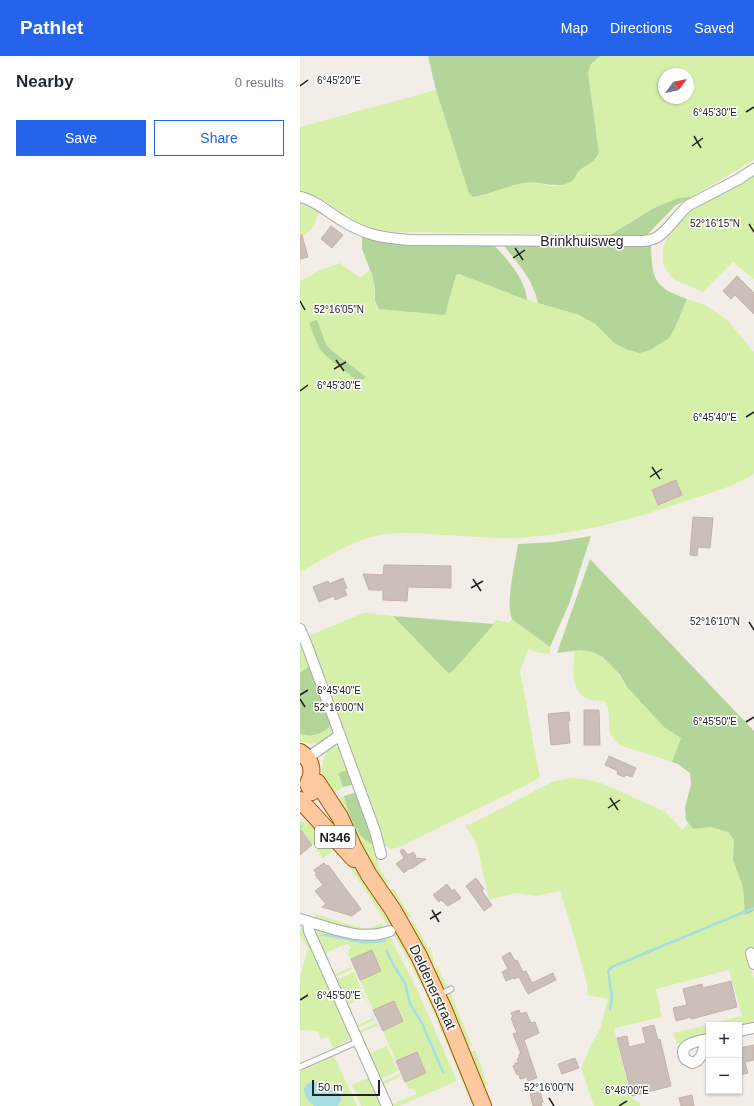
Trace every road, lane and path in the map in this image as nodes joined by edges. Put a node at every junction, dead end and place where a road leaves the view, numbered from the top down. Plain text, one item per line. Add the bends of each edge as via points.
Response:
1 (754, 169) edge
2 (300, 197) edge
3 (300, 629) edge
4 (340, 735) junction
5 (305, 752) edge
6 (307, 792) edge
7 (381, 854) dead end
8 (369, 875) junction
9 (304, 920) edge
10 (390, 930) dead end
11 (751, 953) dead end
12 (754, 964) edge
13 (754, 1028) edge
14 (742, 1030) edge
15 (359, 1041) junction
16 (300, 1067) edge
17 (387, 1106) edge
18 (483, 1106) edge

1 - 2 street, Brinkhuisweg via 689,205 661,235 643,241 385,238 361,231
3 - 4 street
4 - 5 street
4 - 7 street via 376,831
5 - 6 main road via 311,766
6 - 8 main road, Deldenerstraat / N346
6 - 8 main road, Deldenerstraat / N346 via 353,846
8 - 18 main road, Deldenerstraat via 406,932 429,976 444,992
9 - 10 street via 351,934 376,934
9 - 15 street
11 - 12 street
13 - 14 street
15 - 16 lane
15 - 17 street

